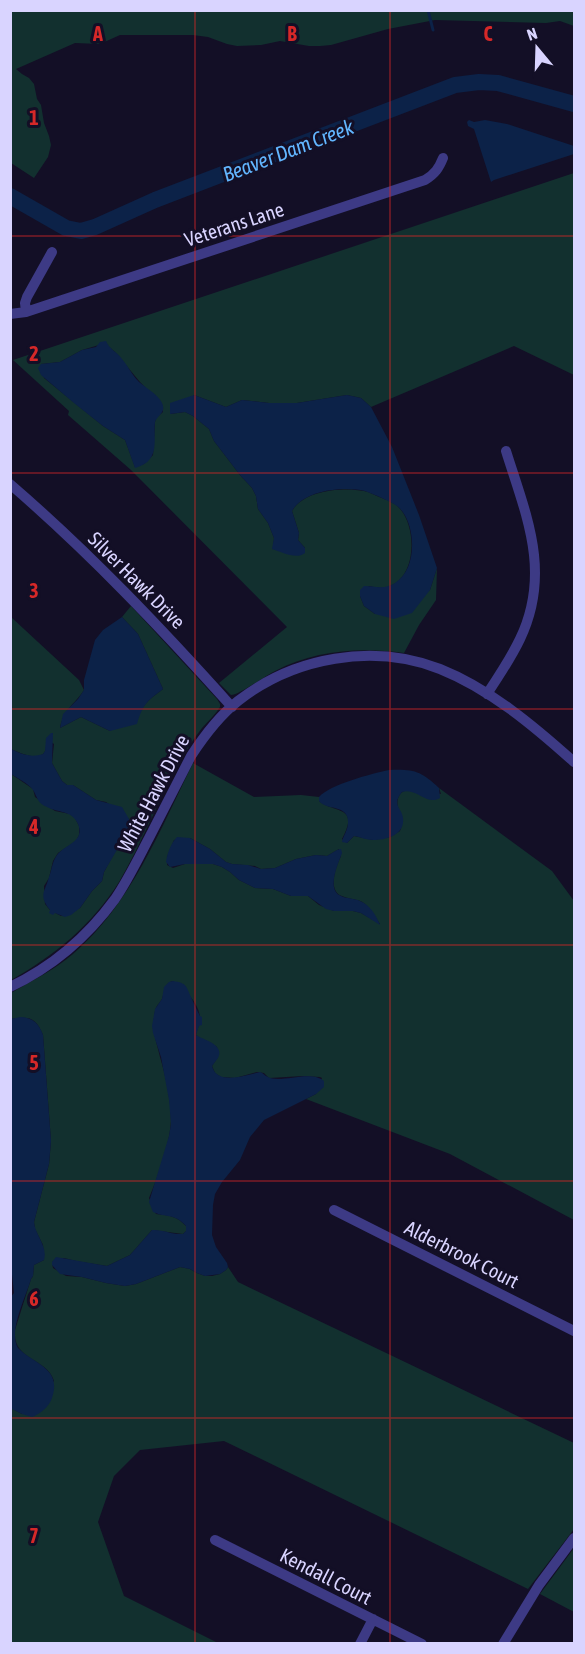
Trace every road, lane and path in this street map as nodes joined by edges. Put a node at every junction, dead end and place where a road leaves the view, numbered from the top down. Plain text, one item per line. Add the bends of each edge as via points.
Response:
1 (443, 158) dead end
2 (52, 252) dead end
3 (26, 312) junction
4 (10, 314) edge
5 (506, 451) dead end
6 (10, 484) edge
7 (487, 694) junction
8 (232, 707) junction
9 (574, 762) edge
10 (10, 987) edge
11 (334, 1210) dead end
12 (574, 1331) edge
13 (574, 1538) edge
14 (215, 1540) dead end
15 (373, 1619) junction
16 (360, 1644) edge
17 (422, 1644) edge
18 (503, 1644) edge

1 - 3 street, Veterans Lane via 426,180
2 - 3 street via 27,297
3 - 4 street, Veterans Lane
5 - 7 street via 530,528 534,587 521,637
6 - 8 street, Silver Hawk Drive via 153,620
7 - 8 street, White Hawk Drive via 420,663 355,656 296,669 265,683
7 - 9 street, White Hawk Drive
8 - 10 street, White Hawk Drive via 190,756 129,877 109,906 68,950
11 - 12 street, Alderbrook Court
13 - 18 street
14 - 15 street, Kendall Court
15 - 16 street
15 - 17 street, Kendall Court

